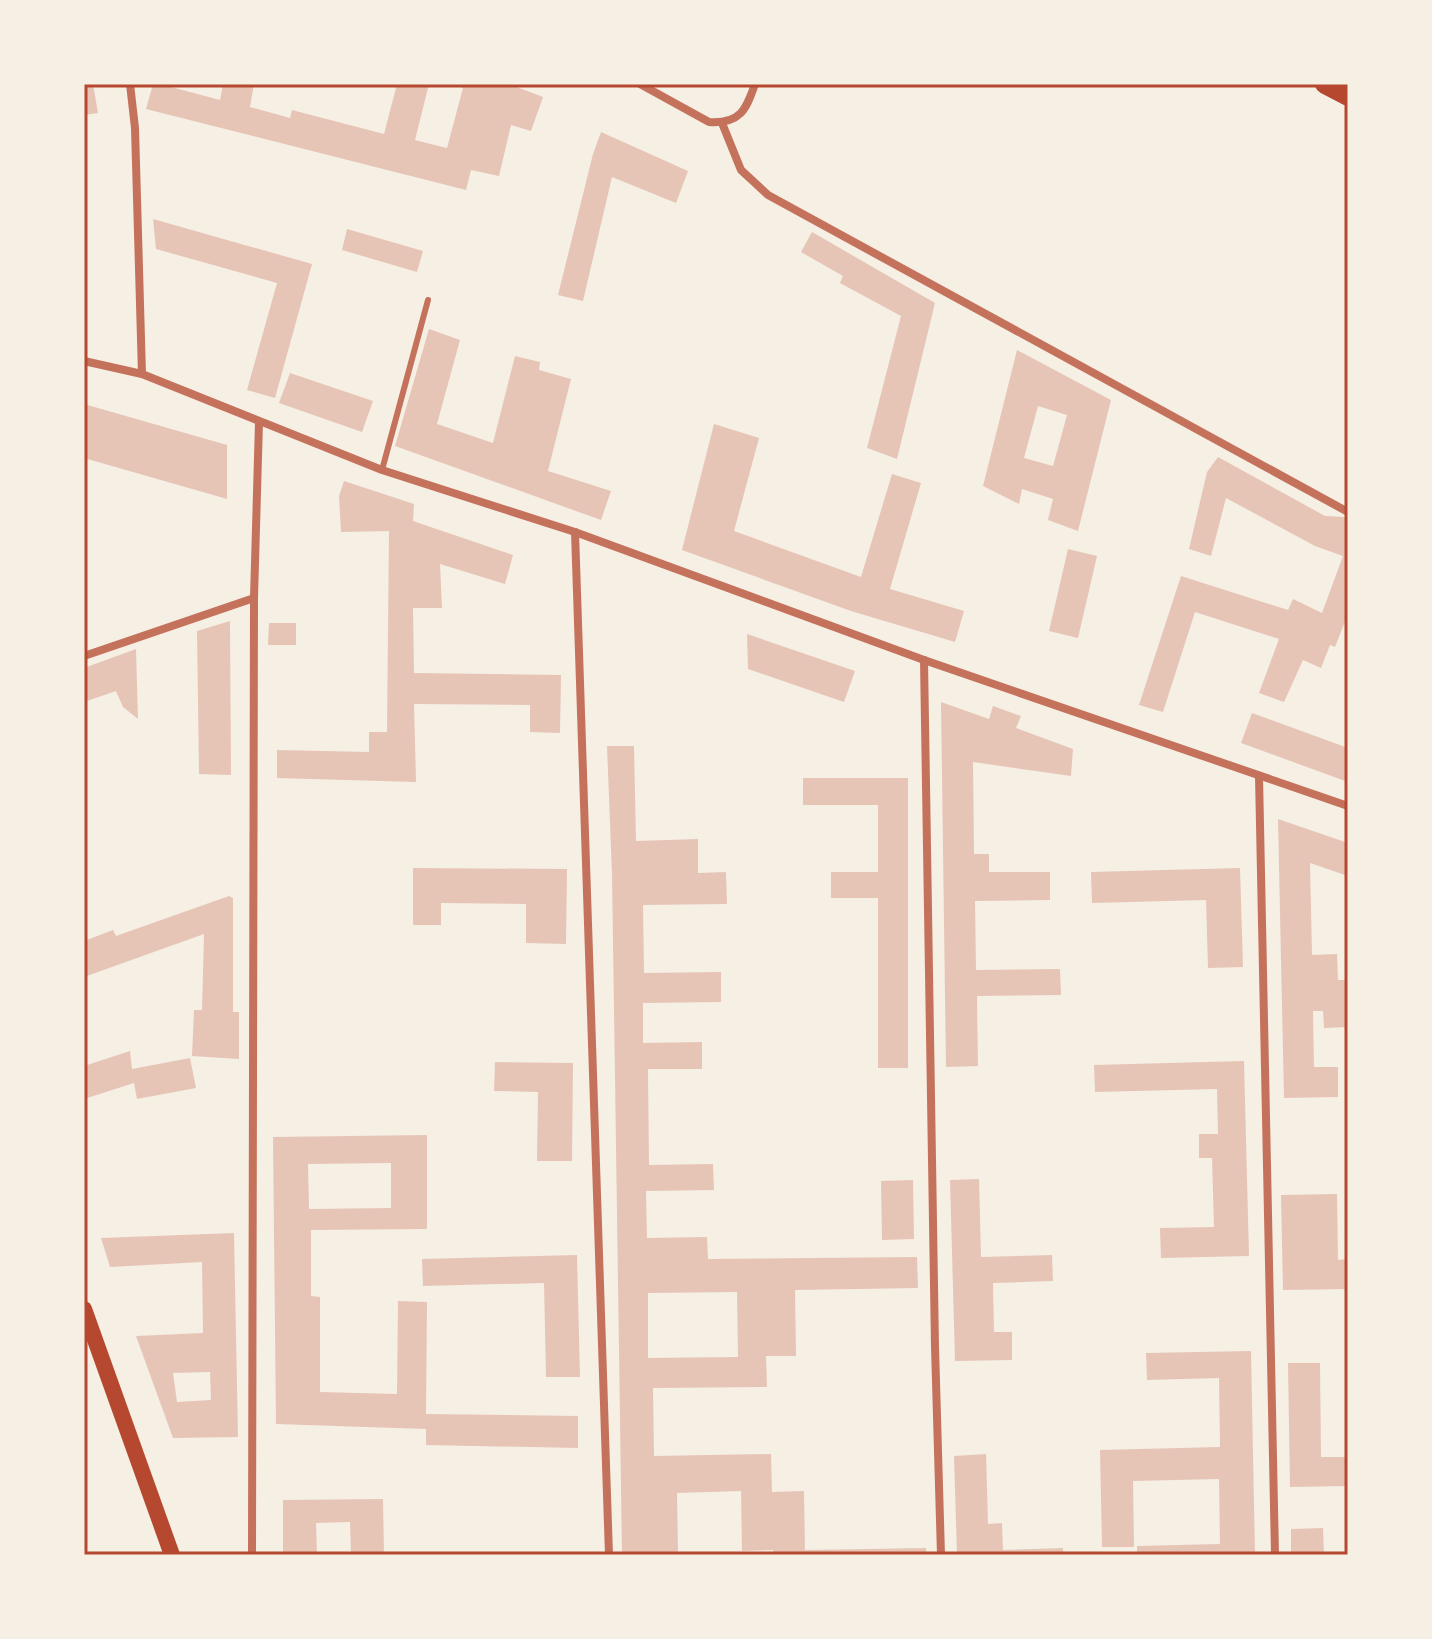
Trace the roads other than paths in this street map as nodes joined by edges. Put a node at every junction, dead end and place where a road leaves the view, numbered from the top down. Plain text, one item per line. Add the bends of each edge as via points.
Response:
1 (130, 84) edge
2 (640, 84) edge
3 (755, 84) edge
4 (1325, 84) edge
5 (1348, 96) edge
6 (722, 123) junction
7 (428, 300) dead end
8 (84, 361) edge
9 (142, 374) junction
10 (259, 422) junction
11 (382, 470) junction
12 (1348, 512) edge
13 (575, 532) junction
14 (254, 598) junction
15 (84, 656) edge
16 (924, 660) junction
17 (1259, 776) junction
18 (1348, 806) edge
19 (84, 1309) edge
20 (172, 1555) edge
21 (252, 1555) edge
22 (609, 1555) edge
23 (941, 1555) edge
24 (1275, 1555) edge

1 - 9 street
2 - 6 street via 709,122
3 - 6 street via 747,107
4 - 5 main road
6 - 12 street via 741,170 768,195
7 - 11 lane
8 - 9 street
9 - 10 street
10 - 11 street
10 - 14 street
11 - 13 street
13 - 16 street
13 - 22 street
14 - 15 street
14 - 21 street
16 - 17 street
16 - 23 street
17 - 18 street
17 - 24 street
19 - 20 main road

